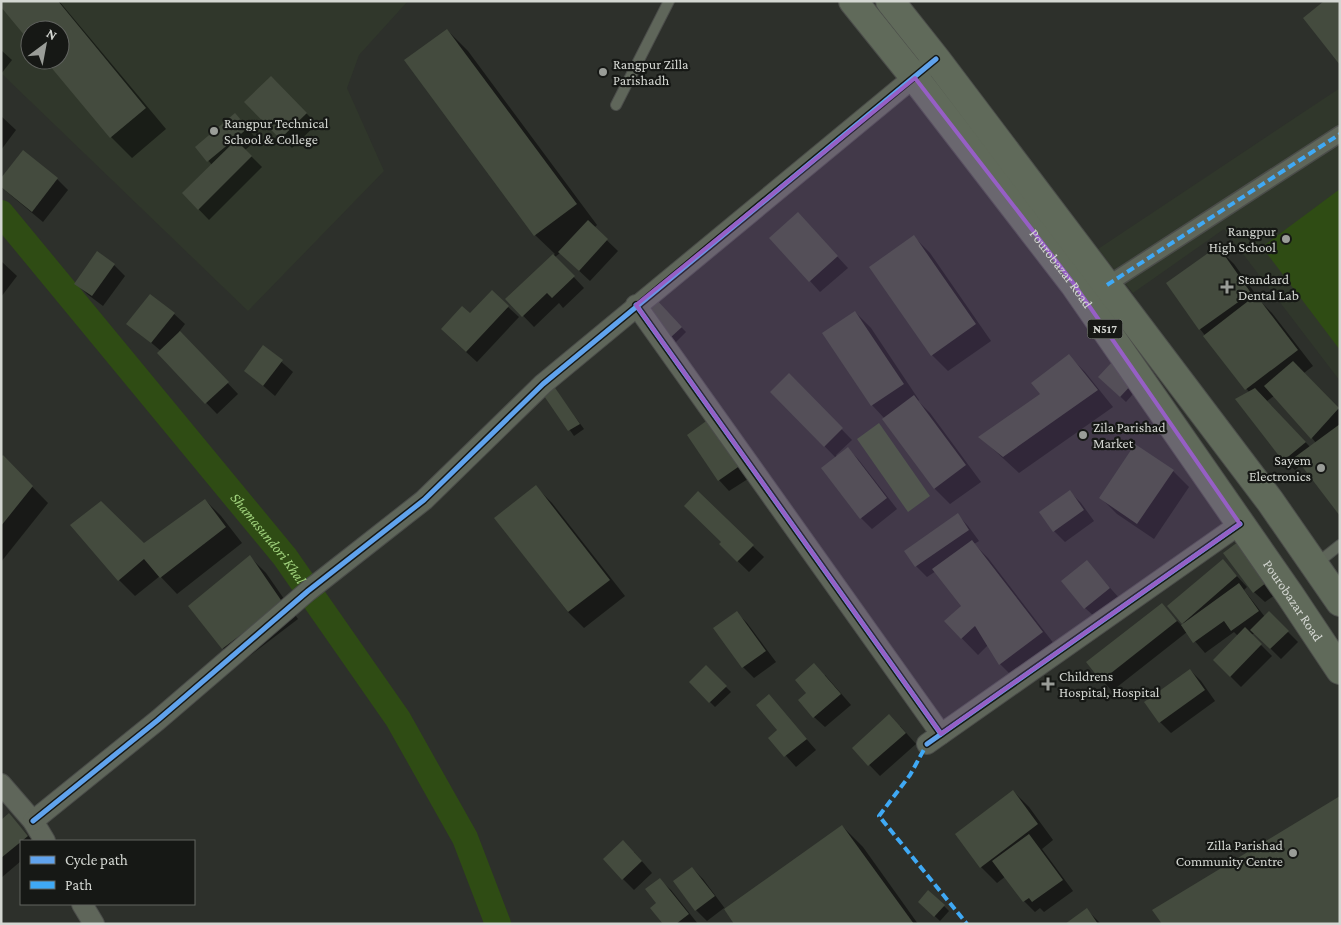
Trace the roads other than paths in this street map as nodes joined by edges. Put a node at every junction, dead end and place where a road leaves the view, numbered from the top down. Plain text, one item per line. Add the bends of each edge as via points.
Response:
1 (669, 1) edge
2 (853, 1) edge
3 (890, 1) edge
4 (936, 59) junction
5 (915, 78) junction
6 (616, 105) dead end
7 (1340, 134) edge
8 (1107, 285) junction
9 (636, 305) junction
10 (1240, 524) junction
11 (1340, 545) edge
12 (1315, 565) junction
13 (1340, 602) edge
14 (1340, 670) edge
15 (1, 784) edge
16 (33, 821) junction
17 (44, 840) edge
18 (83, 905) edge
19 (94, 924) edge

1 - 6 lane
2 - 5 highway, Pourobazar Road / N517
3 - 4 highway, Pourobazar Road / N517
4 - 5 street
4 - 8 highway, Pourobazar Road / N517
5 - 9 street
5 - 10 highway, Pourobazar Road / N517 via 1074,284
7 - 8 street
8 - 12 highway, Pourobazar Road / N517
9 - 10 street via 934,739
9 - 16 street via 542,384 424,500 308,591 158,720
10 - 14 highway, Pourobazar Road / N517
11 - 12 lane
12 - 13 highway, Pourobazar Road / N517
15 - 16 street
16 - 17 street
18 - 19 street

